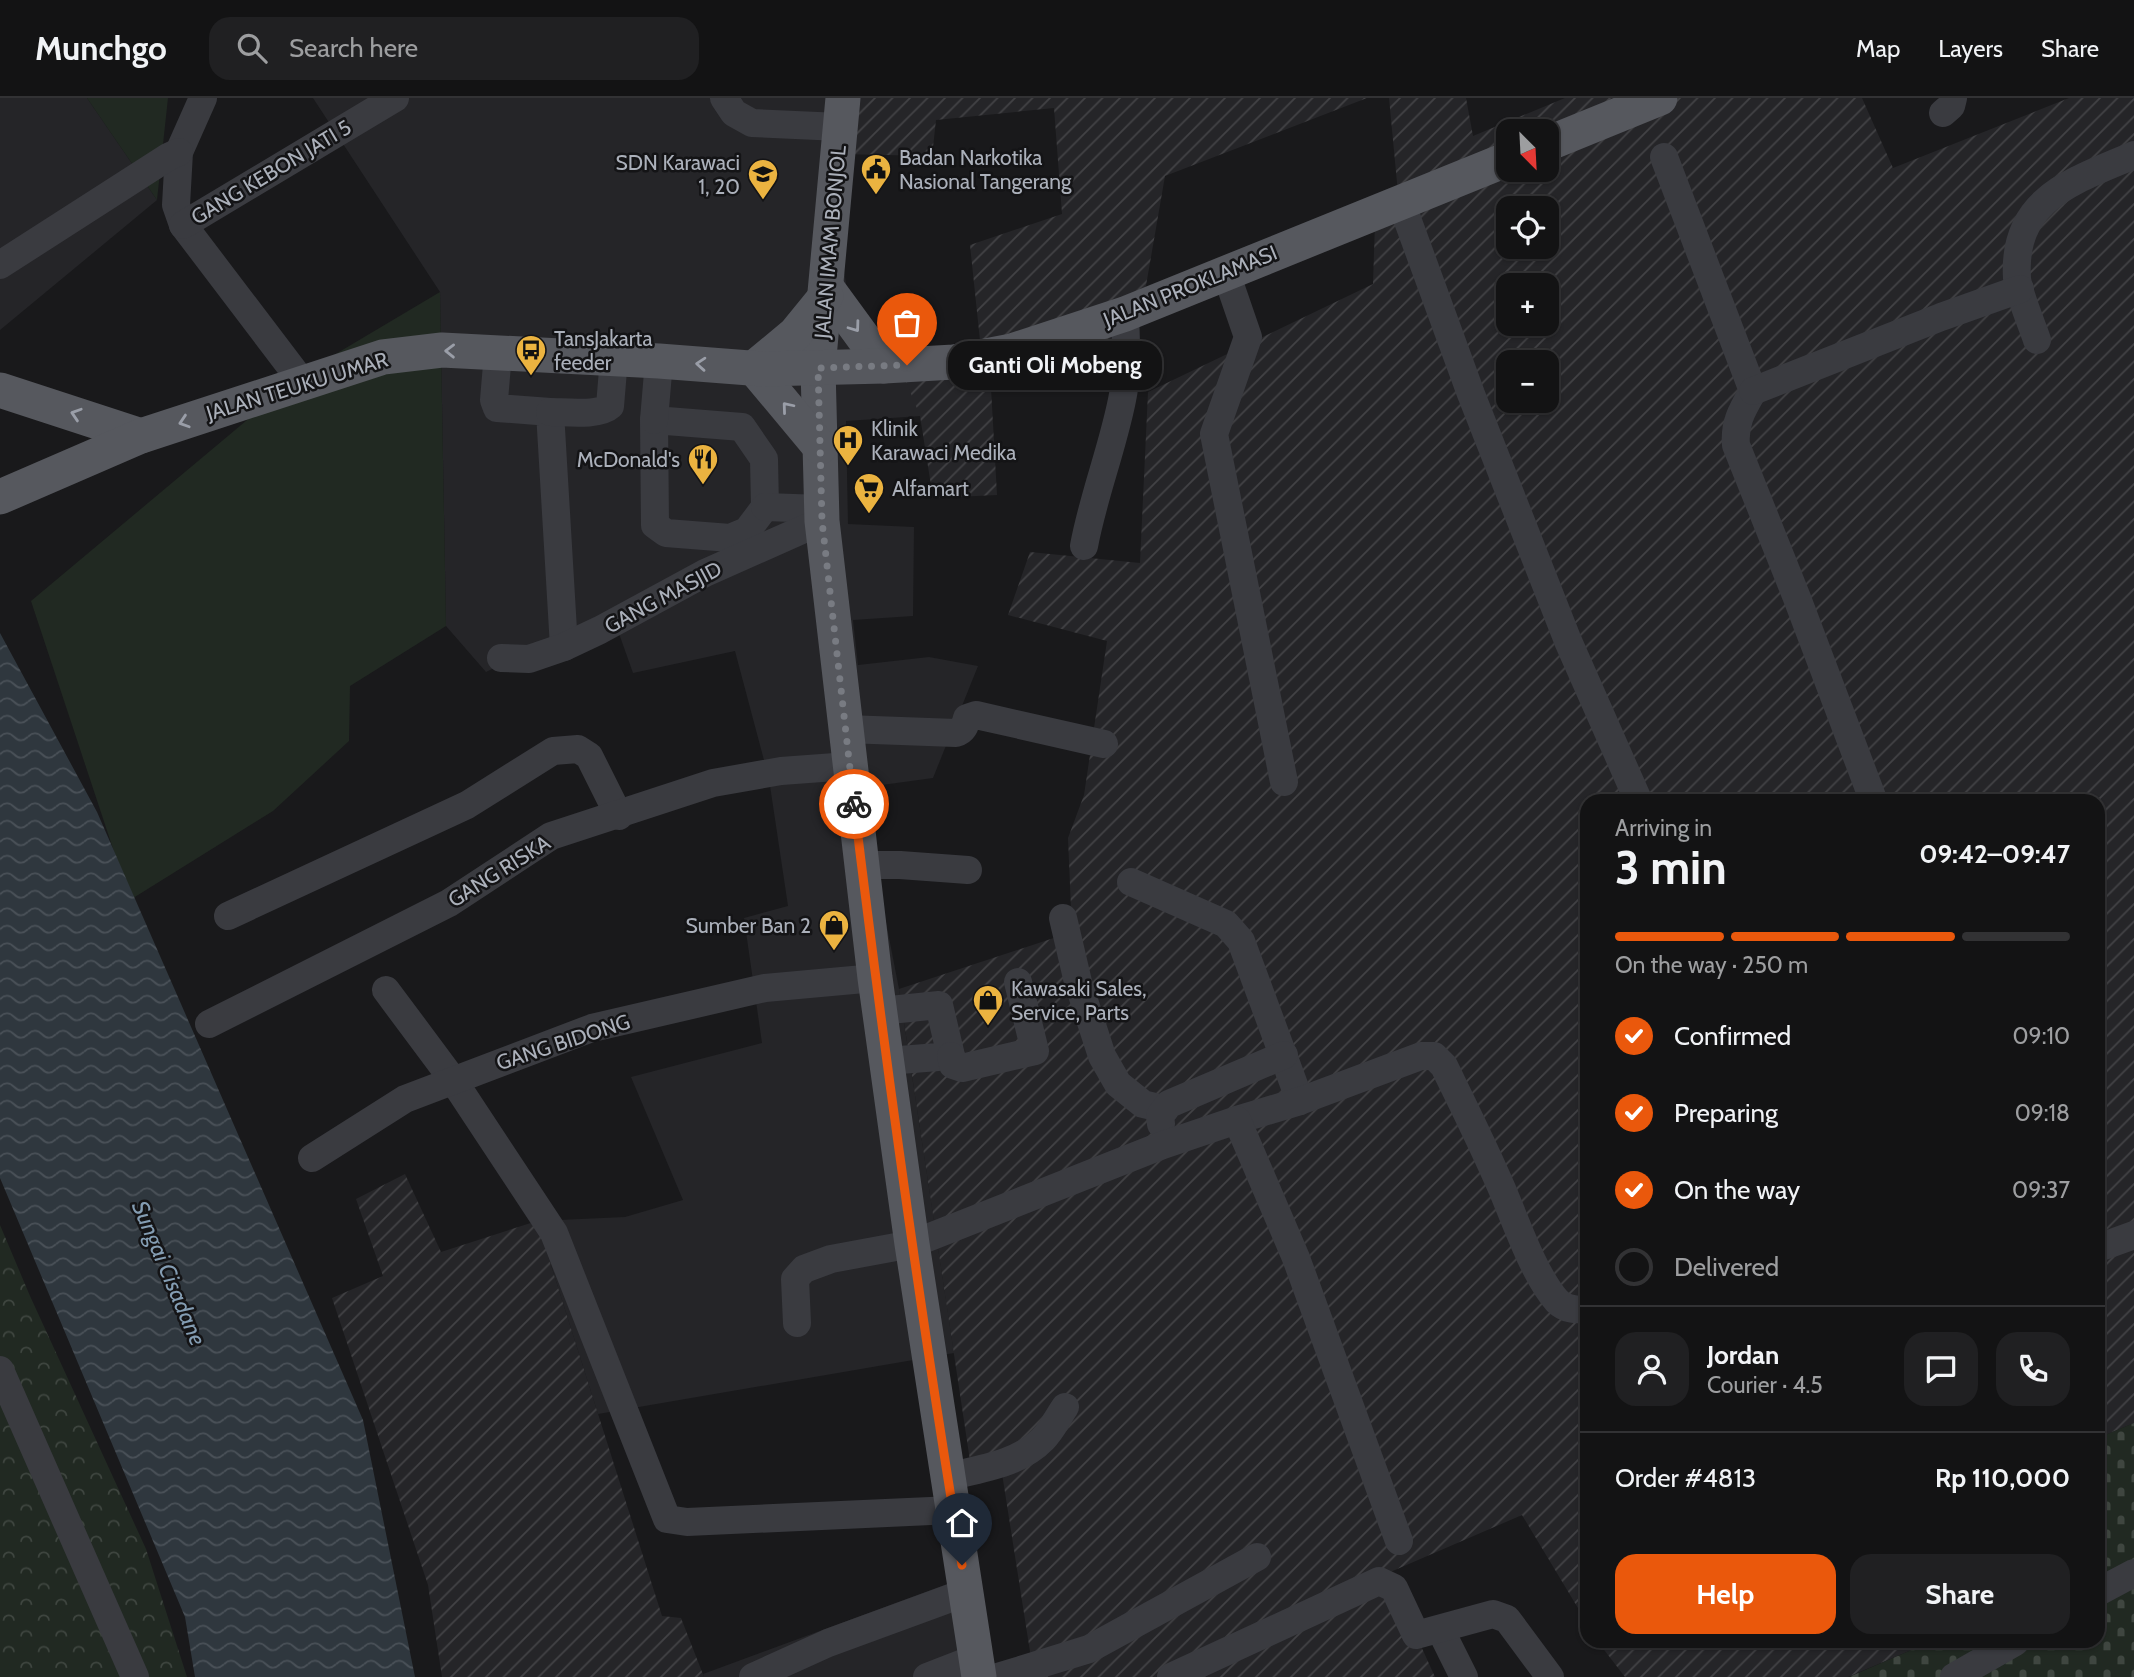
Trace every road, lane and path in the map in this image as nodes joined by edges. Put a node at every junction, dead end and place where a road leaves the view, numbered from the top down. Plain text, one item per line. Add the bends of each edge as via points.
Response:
1 (204, 98) edge
2 (724, 98) edge
3 (388, 100) edge
4 (1648, 100) edge
5 (842, 112) edge
6 (1559, 139) edge
7 (179, 152) junction
8 (2134, 155) edge
9 (1664, 158) dead end
10 (1496, 164) edge
11 (1401, 202) junction
12 (183, 225) junction
13 (0, 265) edge
14 (1226, 273) junction
15 (2020, 289) junction
16 (827, 292) junction
17 (1125, 314) junction
18 (2037, 340) dead end
19 (498, 353) junction
20 (614, 358) junction
21 (659, 361) junction
22 (884, 366) junction
23 (754, 368) junction
24 (818, 368) junction
25 (303, 383) junction
26 (0, 390) edge
27 (1753, 391) junction
28 (550, 412) junction
29 (654, 420) junction
30 (141, 436) junction
31 (820, 446) junction
32 (2, 496) edge
33 (765, 507) junction
34 (822, 515) junction
35 (1084, 546) dead end
36 (564, 647) junction
37 (501, 658) dead end
38 (846, 729) junction
39 (1104, 744) dead end
40 (849, 766) junction
41 (1284, 782) dead end
42 (1636, 794) edge
43 (1871, 794) edge
44 (619, 816) junction
45 (861, 864) junction
46 (968, 870) dead end
47 (1131, 882) dead end
48 (228, 916) dead end
49 (1063, 918) dead end
50 (1018, 982) dead end
51 (386, 990) dead end
52 (877, 994) junction
53 (209, 1024) dead end
54 (1284, 1055) junction
55 (951, 1056) junction
56 (887, 1062) junction
57 (453, 1080) junction
58 (1300, 1101) junction
59 (1164, 1109) junction
60 (1237, 1120) junction
61 (1163, 1145) junction
62 (312, 1158) dead end
63 (2134, 1236) edge
64 (912, 1244) junction
65 (2105, 1246) edge
66 (1580, 1310) edge
67 (797, 1322) dead end
68 (0, 1370) edge
69 (1065, 1407) dead end
70 (950, 1494) junction
71 (1399, 1541) dead end
72 (1257, 1556) dead end
73 (2134, 1573) edge
74 (2105, 1588) edge
75 (967, 1592) junction
76 (1440, 1629) junction
77 (2005, 1648) edge
78 (984, 1671) edge
79 (135, 1677) edge
80 (753, 1677) edge
81 (927, 1677) edge
82 (1171, 1677) edge
83 (1464, 1677) edge
84 (1550, 1677) edge
85 (1954, 1677) edge

1 - 7 street
2 - 5 street via 734,114 752,123
3 - 12 street, GANG KEBON JATI 5
4 - 6 main road
5 - 16 main road, JALAN IMAM BONJOL
7 - 12 street via 176,205
7 - 13 street
8 - 15 street via 2075,180 2030,216 2019,253
9 - 27 street
10 - 11 main road, JALAN PROKLAMASI
11 - 14 main road, JALAN PROKLAMASI
11 - 42 street via 1563,628
12 - 25 street
14 - 17 main road, JALAN PROKLAMASI
14 - 41 street via 1248,338 1214,434
15 - 18 street
15 - 27 street
16 -> 22 main road
16 - 23 main road via 795,334
16 - 24 main road, JALAN IMAM BONJOL
17 - 22 main road, JALAN PROKLAMASI via 1012,351 954,362
17 - 35 street via 1122,401
19 - 20 main road, JALAN TEUKU UMAR
19 -> 25 main road, JALAN TEUKU UMAR via 442,350 383,357
19 - 28 street via 497,408
20 - 21 main road, JALAN TEUKU UMAR
20 - 28 street via 607,409
23 -> 21 main road, JALAN TEUKU UMAR
21 - 29 street
22 - 24 main road, JALAN PROKLAMASI
23 - 24 main road, JALAN TEUKU UMAR
31 -> 23 main road
24 - 31 main road, JALAN IMAM BONJOL
25 -> 30 main road, JALAN TEUKU UMAR
30 -> 26 main road
27 - 43 street via 1738,415 1736,445
28 - 36 street
29 - 33 street via 742,427 764,459
29 - 33 street via 655,525 666,534 730,538 747,531
30 - 32 main road, JALAN TEUKU UMAR
31 - 34 main road, JALAN IMAM BONJOL
33 - 34 street
34 - 36 street, GANG MASJID
34 - 38 main road, JALAN IMAM BONJOL
36 - 37 street, GANG MASJID via 529,659
38 - 39 street via 956,733 964,729 967,718 976,715
38 - 40 main road, JALAN IMAM BONJOL
40 - 44 street, GANG RISKA via 713,783
40 - 45 main road, JALAN IMAM BONJOL
44 - 48 street via 589,756 578,748 554,751 467,805
44 - 53 street, GANG RISKA via 551,836 449,903
45 - 46 street
45 - 52 main road, JALAN IMAM BONJOL
47 - 54 street via 1226,924 1241,941
49 - 59 street via 1102,1056 1118,1084 1143,1104
50 - 55 street via 1035,1051 962,1068 953,1065
51 - 57 street
52 - 55 street, GANG BIDONG via 939,1005
52 - 56 main road, JALAN IMAM BONJOL
52 - 57 street, GANG BIDONG via 765,988 592,1028
54 - 58 street
54 - 59 street
55 - 56 street
56 - 64 main road, JALAN IMAM BONJOL
57 - 62 street, GANG BIDONG via 405,1099
57 - 70 street via 554,1233 667,1519 687,1522
58 - 60 street
58 - 66 street via 1421,1056 1434,1056 1444,1066 1534,1265 1557,1300
59 - 61 street via 1160,1116
60 - 61 street
60 - 71 street via 1296,1258
61 - 64 street
63 - 65 street
64 - 67 street via 831,1259 804,1269 795,1279
64 - 70 main road, JALAN IMAM BONJOL
68 - 79 street
69 - 70 street via 1029,1451
70 - 75 main road, JALAN IMAM BONJOL
72 - 78 street via 1089,1649
73 - 74 street
75 - 78 main road, JALAN IMAM BONJOL
75 - 80 street via 828,1643
76 - 82 street via 1416,1635 1394,1588 1379,1581
76 - 83 street
76 - 84 street via 1493,1614 1507,1619
77 - 85 street
78 - 81 street

